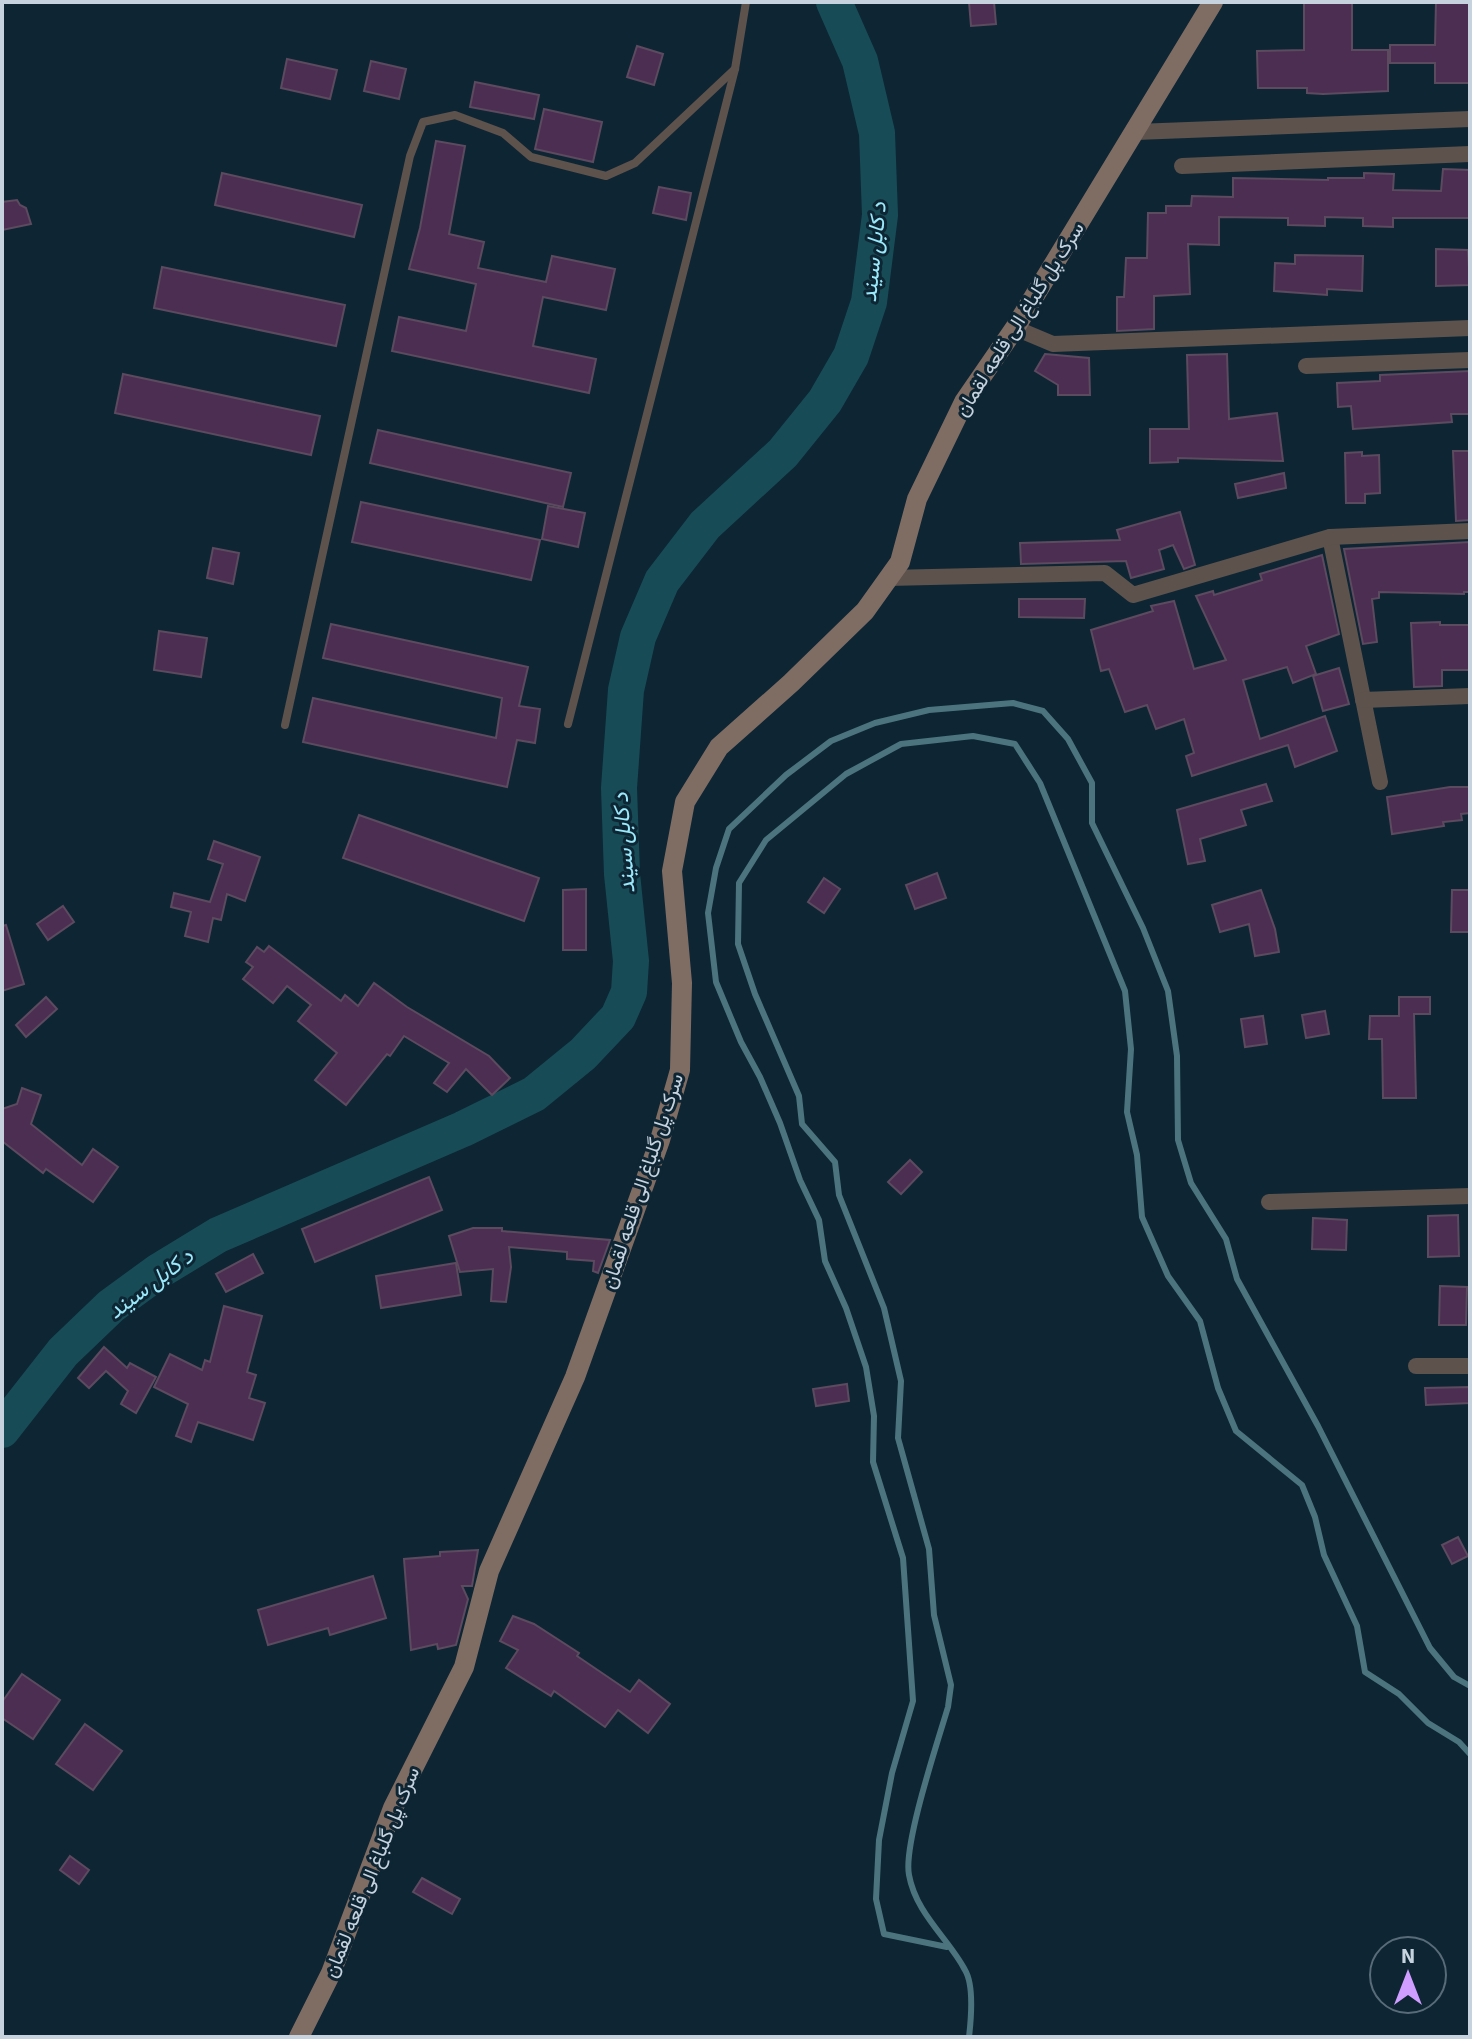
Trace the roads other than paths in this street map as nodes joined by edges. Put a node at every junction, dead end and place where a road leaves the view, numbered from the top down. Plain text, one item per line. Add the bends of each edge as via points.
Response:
1 (746, 2) edge
2 (1213, 2) edge
3 (735, 69) junction
4 (1470, 119) edge
5 (1136, 132) junction
6 (1470, 154) edge
7 (1182, 166) dead end
8 (1015, 328) junction
9 (1470, 328) edge
10 (1470, 360) edge
11 (1306, 366) dead end
12 (1470, 531) edge
13 (1330, 537) junction
14 (888, 578) junction
15 (1470, 696) edge
16 (1363, 700) junction
17 (568, 724) dead end
18 (285, 725) dead end
19 (1380, 782) dead end
20 (1470, 1196) edge
21 (1269, 1202) dead end
22 (1416, 1366) dead end
23 (1470, 1366) edge
24 (299, 2037) edge

1 - 3 lane
2 - 5 street, سرک پل گلباغ الی قلعه لقمان
3 - 17 lane
3 - 18 lane via 635,163 606,176 531,157 503,133 455,115 423,122 410,156
4 - 5 street
5 - 8 street, سرک پل گلباغ الی قلعه لقمان
6 - 7 street
8 - 9 street via 1053,344
8 - 14 street, سرک پل گلباغ الی قلعه لقمان via 964,402 917,499 900,562
10 - 11 street
12 - 13 street
13 - 14 street via 1133,595 1105,573
13 - 16 street
14 - 24 street, سرک پل گلباغ الی قلعه لقمان via 865,611 719,747 685,802 672,871 682,983 680,1070 660,1140 575,1377 489,1571 464,1667 393,1808 331,1973
15 - 16 street
16 - 19 street
20 - 21 street
22 - 23 street

